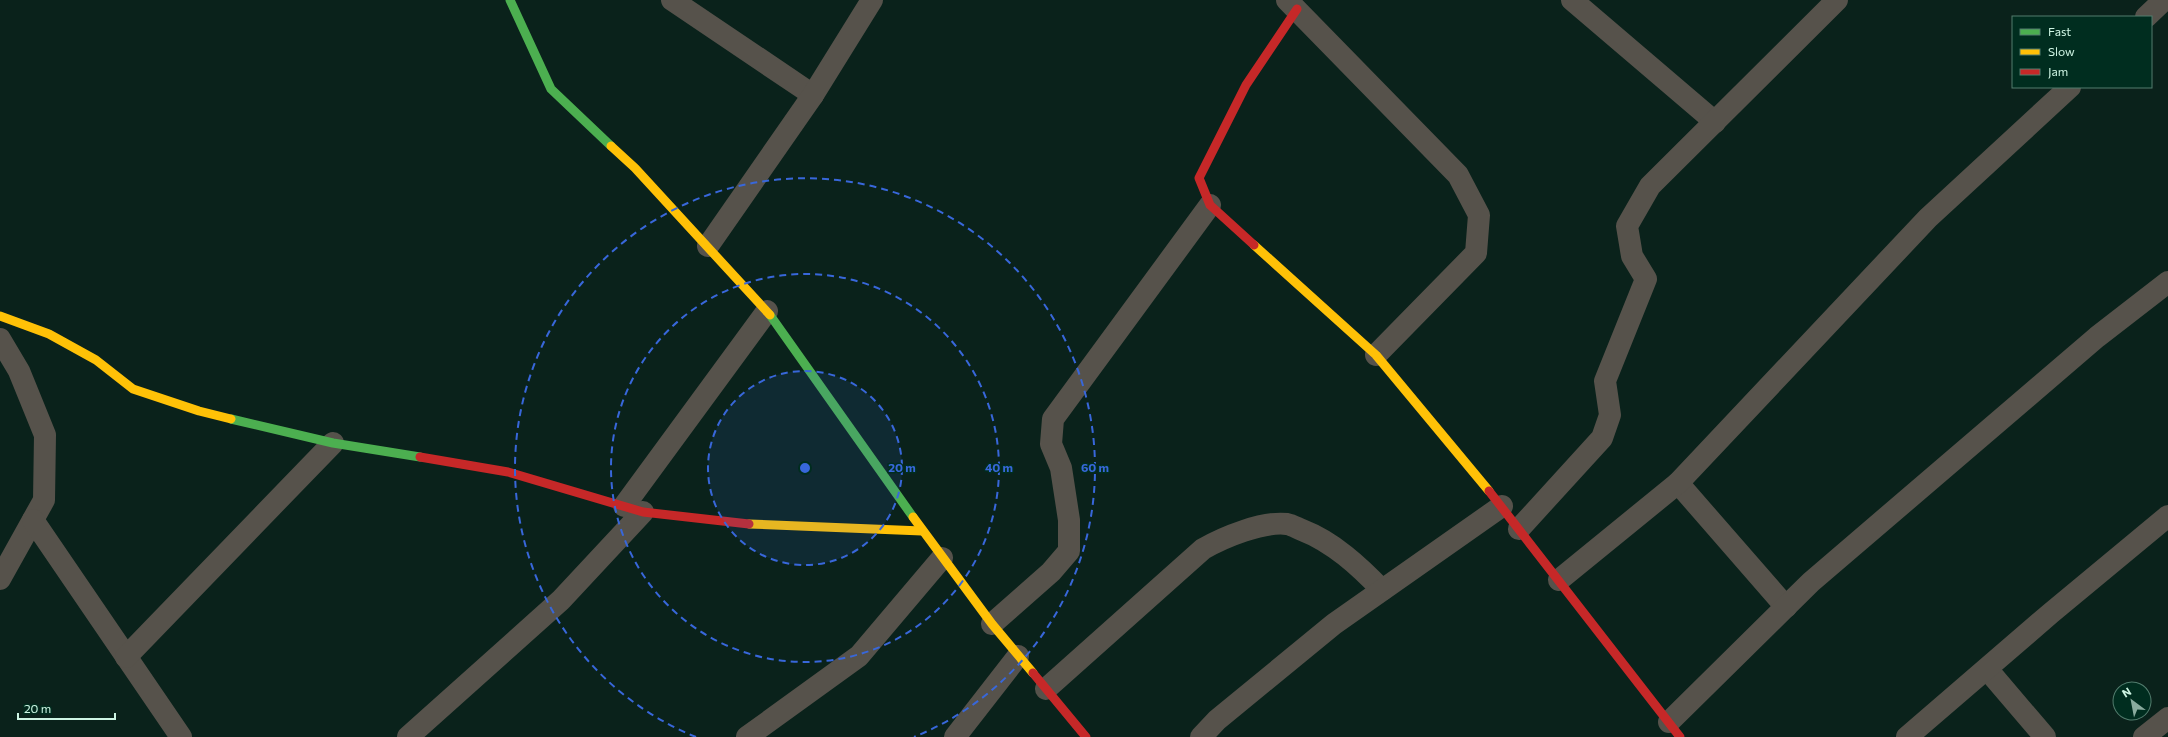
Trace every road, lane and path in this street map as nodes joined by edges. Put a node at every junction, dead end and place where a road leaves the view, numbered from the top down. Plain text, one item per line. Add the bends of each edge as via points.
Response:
1 (510, 0) edge
2 (672, 0) edge
3 (872, 0) edge
4 (1572, 0) edge
5 (1837, 0) edge
6 (2164, 0) edge
7 (1292, 4) edge
8 (2147, 16) edge
9 (2069, 88) edge
10 (813, 96) junction
11 (1715, 122) junction
12 (1210, 205) junction
13 (708, 246) junction
14 (2168, 282) edge
15 (767, 311) junction
16 (0, 316) edge
17 (0, 339) edge
18 (1376, 355) junction
19 (333, 443) junction
20 (1678, 482) junction
21 (1502, 506) junction
22 (633, 509) junction
23 (2168, 516) edge
24 (33, 520) junction
25 (1519, 529) junction
26 (922, 531) junction
27 (942, 558) junction
28 (0, 579) edge
29 (1559, 580) junction
30 (1382, 590) junction
31 (1786, 607) junction
32 (992, 624) junction
33 (1018, 656) junction
34 (126, 657) junction
35 (1987, 669) junction
36 (1046, 689) junction
37 (2168, 718) edge
38 (1674, 730) edge
39 (181, 737) edge
40 (408, 737) edge
41 (747, 737) edge
42 (955, 737) edge
43 (1086, 737) edge
44 (1201, 737) edge
45 (1908, 737) edge
46 (2045, 737) edge
47 (2144, 737) edge

1 - 13 street via 551,89 635,168
2 - 10 street
3 - 10 street
4 - 11 street
5 - 11 street
6 - 8 street
7 - 12 street via 1246,85 1199,178
7 - 18 street via 1458,176 1479,215 1476,253
9 - 20 street via 1928,218
10 - 13 street
11 - 25 street via 1650,186 1628,226 1632,256 1646,279 1605,381 1610,415 1602,438
12 - 18 street
12 - 32 street via 1053,419 1051,444 1061,468 1069,520 1070,551 1051,572
13 - 15 street
14 - 31 street via 2097,337 1811,582
15 - 22 street
15 - 26 street
16 - 19 street via 49,334 96,360 133,389 199,411
17 - 24 street via 19,371 45,435 44,500
18 - 21 street
19 - 22 street via 508,472
19 - 34 street
20 - 29 street
20 - 31 street
21 - 25 street
21 - 30 street
22 - 26 street via 760,526
22 - 40 street via 561,600
23 - 35 street
24 - 28 street
24 - 34 street
25 - 29 street
26 - 27 street
27 - 32 street
27 - 41 street via 859,656
29 - 38 street
30 - 36 street via 1358,565 1315,535 1288,524 1255,528 1223,538 1203,549
30 - 44 street via 1334,624 1217,720
31 - 38 street
32 - 33 street
33 - 36 street
33 - 42 street
34 - 39 street
35 - 45 street
35 - 46 street
36 - 43 street
37 - 47 street

